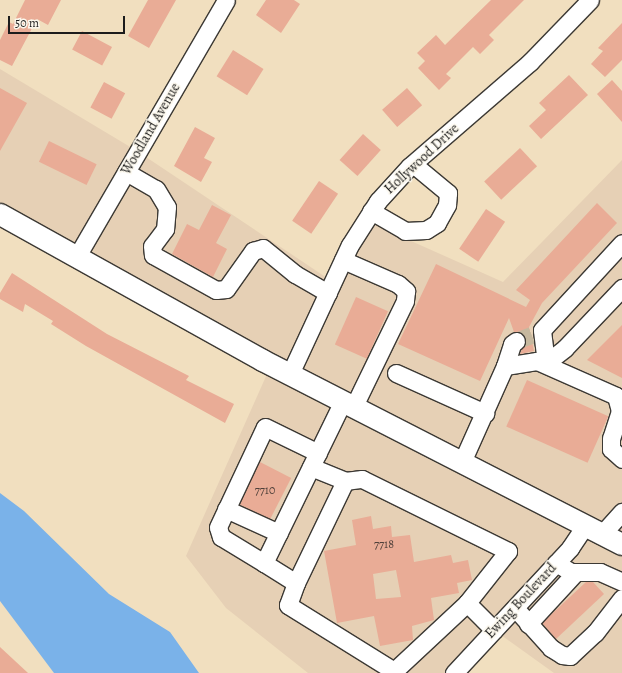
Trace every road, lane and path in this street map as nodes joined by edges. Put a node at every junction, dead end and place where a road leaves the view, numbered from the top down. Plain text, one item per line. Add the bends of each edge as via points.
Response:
1 (226, 0) edge
2 (590, 0) edge
3 (413, 164) junction
4 (126, 172) junction
5 (371, 211) junction
6 (0, 214) edge
7 (622, 243) edge
8 (76, 258) junction
9 (343, 260) junction
10 (622, 288) edge
11 (328, 293) junction
12 (530, 335) junction
13 (546, 363) junction
14 (506, 366) junction
15 (396, 373) dead end
16 (290, 374) junction
17 (349, 404) junction
18 (485, 413) junction
19 (622, 459) edge
20 (314, 460) junction
21 (462, 462) junction
22 (345, 481) junction
23 (226, 509) junction
24 (622, 512) edge
25 (594, 530) junction
26 (279, 533) junction
27 (622, 544) edge
28 (264, 563) junction
29 (556, 563) junction
30 (575, 573) junction
31 (622, 582) edge
32 (296, 583) junction
33 (622, 598) edge
34 (467, 602) junction
35 (515, 608) junction
36 (528, 624) junction
37 (494, 630) junction
38 (454, 673) edge

1 - 4 street, Woodland Avenue
2 - 3 street, Hollywood Drive via 530,62
3 - 5 street, Hollywood Drive
3 - 5 street via 448,193 447,205 437,223 426,230 406,231
4 - 8 street, Woodland Avenue
4 - 11 street via 156,189 167,207 165,229 152,246 153,255 205,285 221,290 226,289 253,251 263,248 295,274
5 - 9 street, Hollywood Drive
6 - 8 main road
7 - 12 street
8 - 16 main road
9 - 11 street, Hollywood Drive
9 - 17 street via 398,284 406,291 405,301 377,360
10 - 13 street via 565,348
11 - 16 street, Hollywood Drive
12 - 13 street
12 - 14 street via 512,344
13 - 14 street via 533,361
13 - 19 street via 616,396 620,411 611,438 611,449
14 - 18 street
15 - 18 street
16 - 17 main road
17 - 20 street
17 - 21 main road
18 - 21 street
20 - 22 street
20 - 23 street via 265,428
20 - 26 street
21 - 25 main road
22 - 32 street
22 - 34 street via 362,478 508,551
23 - 26 street
23 - 28 street via 218,527 222,537
24 - 25 street, Ewing Boulevard
25 - 27 main road
25 - 29 street, Ewing Boulevard
26 - 28 street
28 - 32 street
29 - 30 street
29 - 35 street, Ewing Boulevard
30 - 31 street via 600,572
30 - 36 street
32 - 34 street via 288,605 394,671
33 - 36 street via 595,633 570,656 562,655 551,648
34 - 37 street
35 - 36 street
35 - 37 street, Ewing Boulevard
37 - 38 street, Ewing Boulevard

